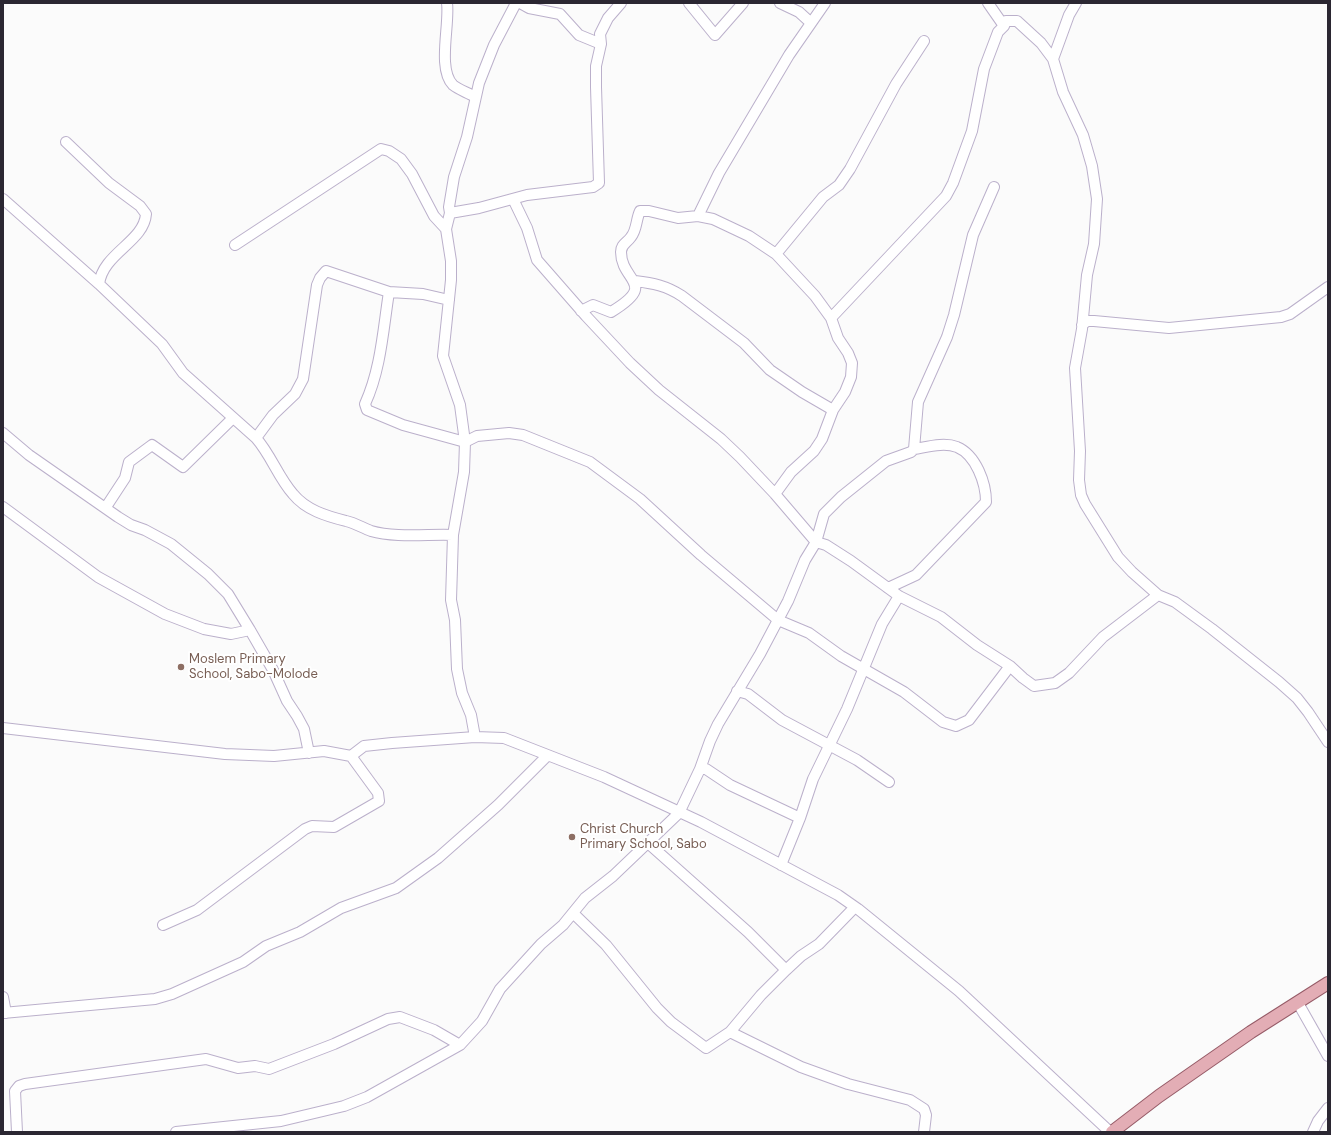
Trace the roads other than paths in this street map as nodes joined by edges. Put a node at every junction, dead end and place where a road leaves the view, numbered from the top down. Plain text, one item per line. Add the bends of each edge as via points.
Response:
1 (447, 3) edge
2 (516, 3) edge
3 (520, 3) edge
4 (622, 3) edge
5 (689, 3) edge
6 (743, 3) edge
7 (780, 3) edge
8 (825, 3) edge
9 (988, 3) edge
10 (1076, 3) edge
11 (811, 23) junction
12 (1004, 26) junction
13 (924, 41) dead end
14 (600, 44) junction
15 (1053, 59) junction
16 (475, 97) junction
17 (66, 142) dead end
18 (994, 187) dead end
19 (3, 199) edge
20 (513, 199) junction
21 (450, 213) junction
22 (698, 216) junction
23 (446, 229) junction
24 (235, 245) dead end
25 (776, 254) junction
26 (635, 281) junction
27 (99, 284) junction
28 (1328, 287) edge
29 (388, 292) junction
30 (449, 300) junction
31 (581, 311) junction
32 (831, 318) junction
33 (1082, 325) junction
34 (833, 410) junction
35 (232, 418) junction
36 (3, 433) edge
37 (256, 438) junction
38 (465, 442) junction
39 (914, 449) junction
40 (775, 494) junction
41 (3, 507) edge
42 (106, 507) junction
43 (453, 535) junction
44 (816, 542) junction
45 (888, 588) junction
46 (1158, 595) junction
47 (899, 596) junction
48 (778, 620) junction
49 (250, 630) junction
50 (1010, 666) junction
51 (864, 670) junction
52 (737, 692) junction
53 (3, 728) edge
54 (475, 737) junction
55 (1328, 742) edge
56 (829, 746) junction
57 (309, 753) junction
58 (351, 756) junction
59 (547, 756) junction
60 (700, 769) junction
61 (889, 782) dead end
62 (679, 813) junction
63 (800, 818) junction
64 (648, 843) junction
65 (781, 865) junction
66 (855, 907) junction
67 (573, 913) junction
68 (163, 925) dead end
69 (786, 970) junction
70 (1328, 984) edge
71 (3, 996) edge
72 (1298, 1003) junction
73 (4, 1013) edge
74 (730, 1032) junction
75 (460, 1045) junction
76 (1328, 1056) edge
77 (1328, 1108) edge
78 (17, 1132) edge
79 (176, 1132) edge
80 (924, 1132) edge
81 (1111, 1132) edge
82 (1313, 1132) edge

1 - 16 street via 447,72 453,85
2 - 16 street via 487,61
3 - 14 street via 529,8 560,14 579,35
4 - 14 street via 608,18 600,34
5 - 6 street via 715,35
7 - 11 street via 799,12
8 - 11 street
9 - 12 street
10 - 15 street
11 - 22 street via 743,132
12 - 15 street via 1006,21 1017,22 1041,43
12 - 32 street via 998,32 984,69 972,131 954,183 946,196
13 - 25 street via 896,84 839,185 823,197
14 - 20 street via 596,66 599,183 593,187 527,194
15 - 33 street via 1063,92 1083,136 1092,166 1097,199 1097,225 1087,275
16 - 21 street via 467,137 454,177
17 - 27 street via 109,184 140,206 146,214 144,224 138,232 102,269
18 - 39 street via 973,235 947,337 918,402
19 - 27 street
20 - 21 street
20 - 31 street via 527,228 537,260
21 - 23 street
22 - 25 street via 713,219 742,233
22 - 26 street via 678,218 640,211 631,238 621,248 622,262
23 - 24 street via 434,216 402,159 381,149
23 - 30 street via 451,280
25 - 32 street via 815,296
26 - 31 street via 636,288 633,294 611,312 593,305
26 - 34 street via 672,289 744,342 770,370
27 - 35 street via 162,344 183,373
28 - 33 street via 1290,314 1281,317 1169,328 1094,320
29 - 30 street via 423,294
29 - 37 street via 326,271 323,273 317,286 300,388 273,415
29 - 38 street via 379,362 365,408 403,425
30 - 38 street via 443,356 460,405
31 - 40 street via 630,363 659,390 721,439
32 - 34 street via 838,338 852,363 851,377 845,392
33 - 46 street via 1075,386 1081,495 1118,557
34 - 40 street via 822,439 814,451 791,472
35 - 37 street
35 - 42 street via 183,467 152,445 129,462 125,478
36 - 42 street via 51,471
37 - 43 street via 292,493 310,509 372,531
38 - 43 street via 464,472
38 - 48 street via 477,436 510,433 523,435 590,462 640,499 696,551
39 - 44 street via 886,461 841,497 824,514
39 - 45 street via 946,445 957,447 975,464 984,486 986,502 916,575
40 - 44 street
41 - 49 street via 98,576 165,614 204,629 231,634
42 - 49 street via 131,525 171,544 208,574 228,594
43 - 54 street via 451,600 456,663
44 - 45 street via 826,545
44 - 48 street via 805,560
45 - 47 street
46 - 50 street via 1103,636 1069,673 1055,683 1034,686
46 - 55 street via 1175,602 1279,682 1301,703
47 - 50 street via 941,617 976,645
47 - 51 street via 882,624
48 - 51 street via 809,633
48 - 52 street
49 - 57 street via 304,730
50 - 51 street via 969,720 956,726 943,722 904,692
51 - 56 street
52 - 56 street via 748,694 782,720
52 - 60 street via 710,740
53 - 57 street via 225,754 261,756
54 - 58 street via 364,746
54 - 59 street via 504,738
56 - 61 street
56 - 63 street via 813,779
57 - 58 street via 324,751
58 - 68 street via 378,793 379,802 334,827 312,826 305,829 197,910
59 - 62 street via 611,780
59 - 73 street via 498,805 438,858 396,888 341,908 300,932 266,946 243,962 155,1000
60 - 62 street
60 - 63 street via 706,769 730,785
62 - 64 street
62 - 65 street
63 - 65 street
64 - 67 street via 585,898
64 - 69 street via 748,932
65 - 66 street via 838,894
66 - 69 street via 819,944
66 - 81 street via 959,991
67 - 74 street via 606,945 657,1008 706,1048
67 - 75 street via 500,988 482,1021
69 - 74 street
70 - 72 main road
71 - 73 street
72 - 76 street
72 - 81 main road via 1187,1076
74 - 80 street via 801,1068 848,1084 910,1100 924,1109
75 - 78 street via 434,1030 400,1017 388,1019 334,1044 269,1069 255,1066 238,1068 206,1060 25,1084 15,1091
75 - 79 street via 367,1097 344,1106 281,1121
77 - 82 street

